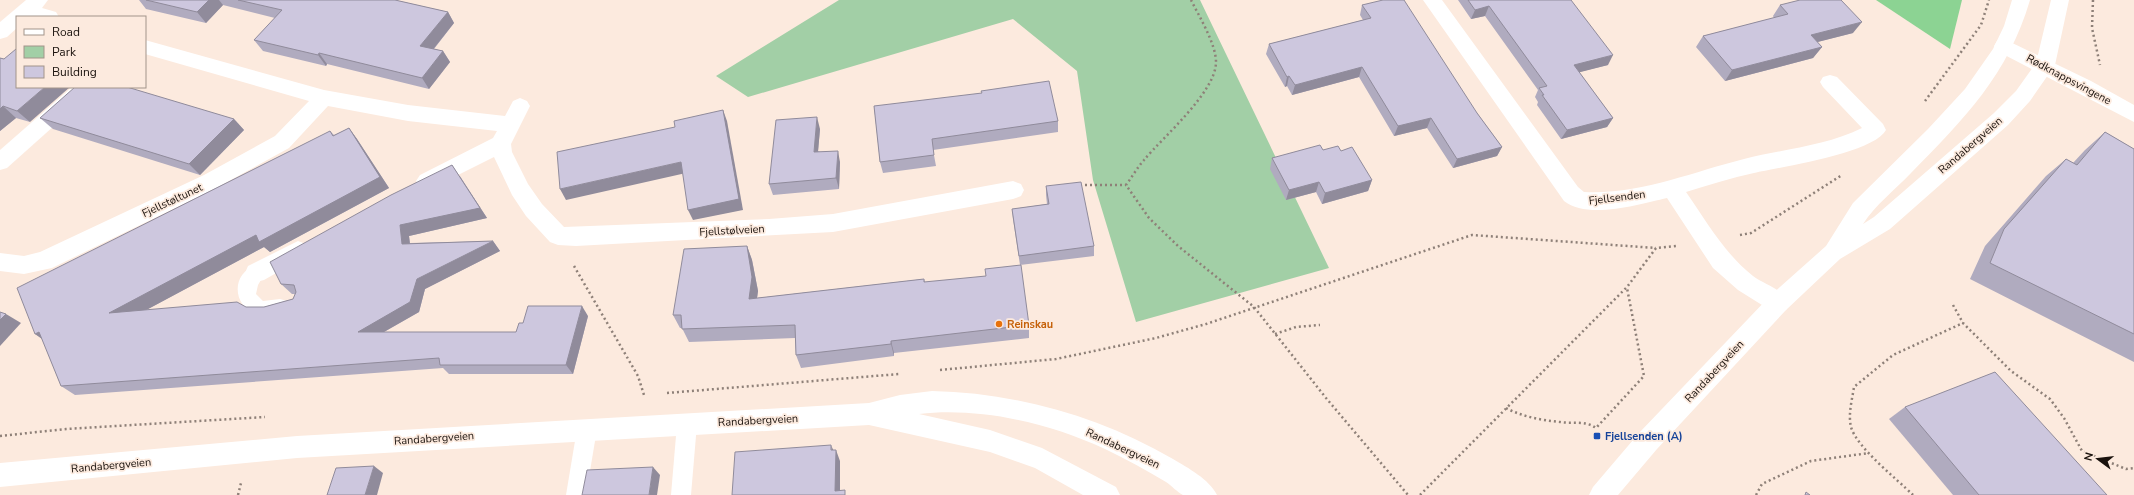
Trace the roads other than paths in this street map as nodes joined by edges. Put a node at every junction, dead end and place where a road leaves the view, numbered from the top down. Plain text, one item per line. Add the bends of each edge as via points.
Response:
1 (1432, 0) edge
2 (2021, 0) edge
3 (2060, 0) edge
4 (25, 11) edge
5 (46, 16) edge
6 (16, 19) edge
7 (0, 32) edge
8 (2004, 46) junction
9 (146, 47) edge
10 (2045, 65) junction
11 (1830, 82) dead end
12 (84, 88) edge
13 (324, 98) junction
14 (520, 106) dead end
15 (2134, 114) edge
16 (506, 134) junction
17 (0, 162) edge
18 (1672, 188) junction
19 (408, 190) edge
20 (1013, 190) dead end
21 (318, 239) edge
22 (1832, 253) junction
23 (0, 262) edge
24 (256, 273) joint
25 (296, 302) edge
26 (1778, 304) junction
27 (869, 414) junction
28 (687, 424) junction
29 (587, 428) junction
30 (0, 475) edge
31 (576, 495) edge
32 (682, 495) edge
33 (1107, 495) edge
34 (1204, 495) edge
35 (1602, 495) edge

1 - 18 street, Fjellsenden via 1559,180 1576,198 1587,202 1639,196
2 - 8 street, Randabergveien via 2017,18
3 - 10 street, Randabergveien via 2054,35
4 - 5 street
6 - 7 street
8 - 10 street, Rødknappsvingene
8 - 22 street, Randabergveien via 1986,77 1967,101 1862,209
9 - 13 street
10 - 15 street, Rødknappsvingene
10 - 22 street, Randabergveien via 2023,96 2001,119 1882,223
11 - 18 street via 1876,130 1860,139 1834,147 1707,176
12 - 17 street
13 - 16 street
13 - 23 street, Fjellstøltunet via 282,142 211,181 44,261 24,265
14 - 16 street
16 - 19 street
16 - 20 street, Fjellstølveien via 502,152 520,189 534,210 558,236 714,231 828,223 886,215
18 - 26 street via 1721,261 1746,283
21 - 24 street
22 - 26 street, Randabergveien
24 - 25 lane via 248,282 246,296 256,307 268,309
26 - 35 street, Randabergveien via 1648,441
27 - 28 street, Randabergveien
27 - 33 street, Randabergveien via 990,441 1042,460
27 - 34 street, Randabergveien via 902,405 933,402 975,404 1056,420 1101,436 1136,453 1165,468
28 - 29 street, Randabergveien
28 - 32 lane
29 - 30 street, Randabergveien via 297,447
29 - 31 lane

